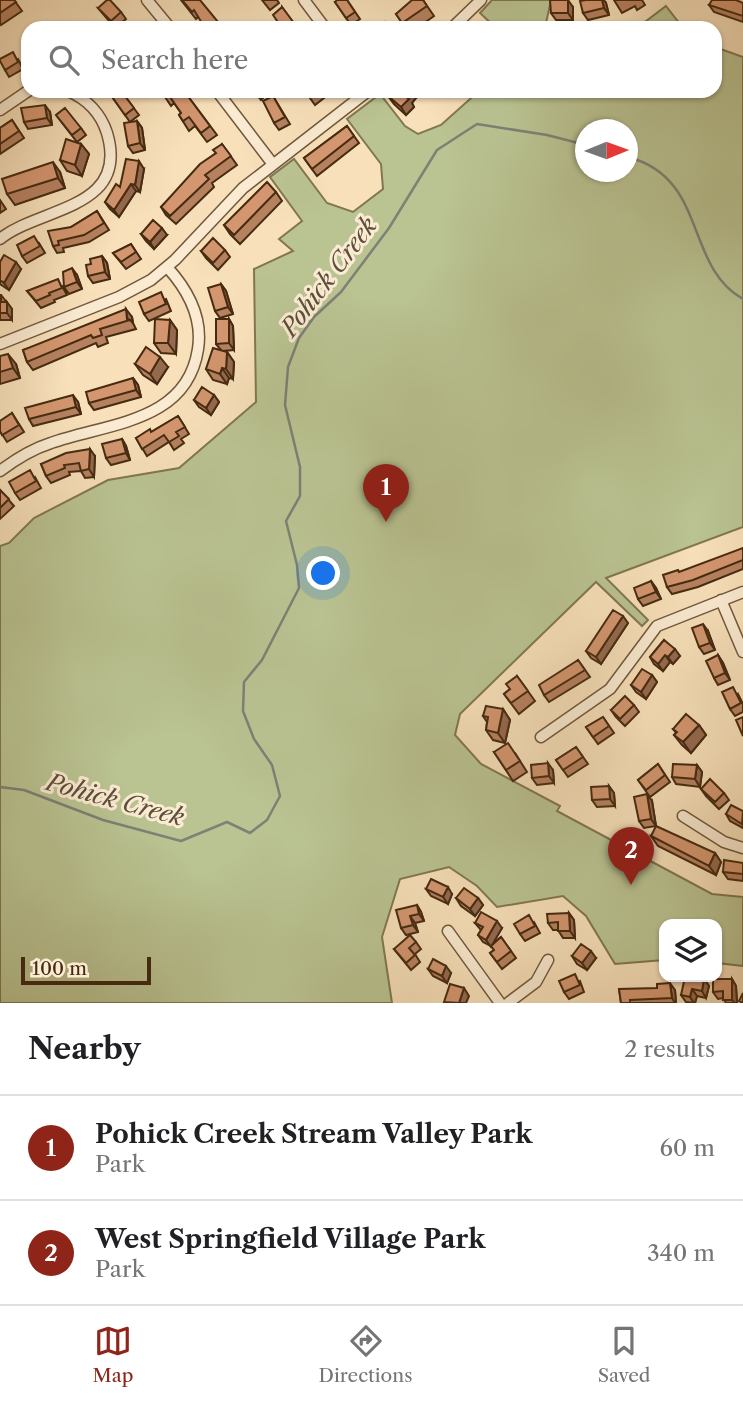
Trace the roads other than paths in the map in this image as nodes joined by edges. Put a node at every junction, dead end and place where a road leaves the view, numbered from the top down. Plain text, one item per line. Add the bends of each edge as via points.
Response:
1 (147, 0) edge
2 (304, 0) edge
3 (481, 0) edge
4 (164, 21) edge
5 (320, 21) edge
6 (459, 21) edge
7 (21, 96) edge
8 (81, 98) edge
9 (222, 98) edge
10 (359, 98) edge
11 (0, 110) edge
12 (272, 163) junction
13 (0, 239) edge
14 (167, 267) junction
15 (0, 344) edge
16 (0, 471) edge
17 (743, 592) edge
18 (721, 600) junction
19 (743, 652) edge
20 (541, 737) dead end
21 (683, 816) dead end
22 (743, 848) edge
23 (448, 931) dead end
24 (548, 960) dead end
25 (500, 1003) edge
26 (508, 1003) edge

1 - 4 street
2 - 5 street
3 - 6 street
7 - 11 street
8 - 13 street via 103,122 110,149 105,175 84,202 23,224
9 - 12 street
10 - 12 street
12 - 14 street
14 - 15 street via 119,297
14 - 16 street via 191,300 198,325 196,360 179,391 149,415 50,443
17 - 18 street
18 - 19 street
18 - 20 street via 657,626 610,688
21 - 22 street via 724,842
23 - 25 street
24 - 26 street via 536,982

